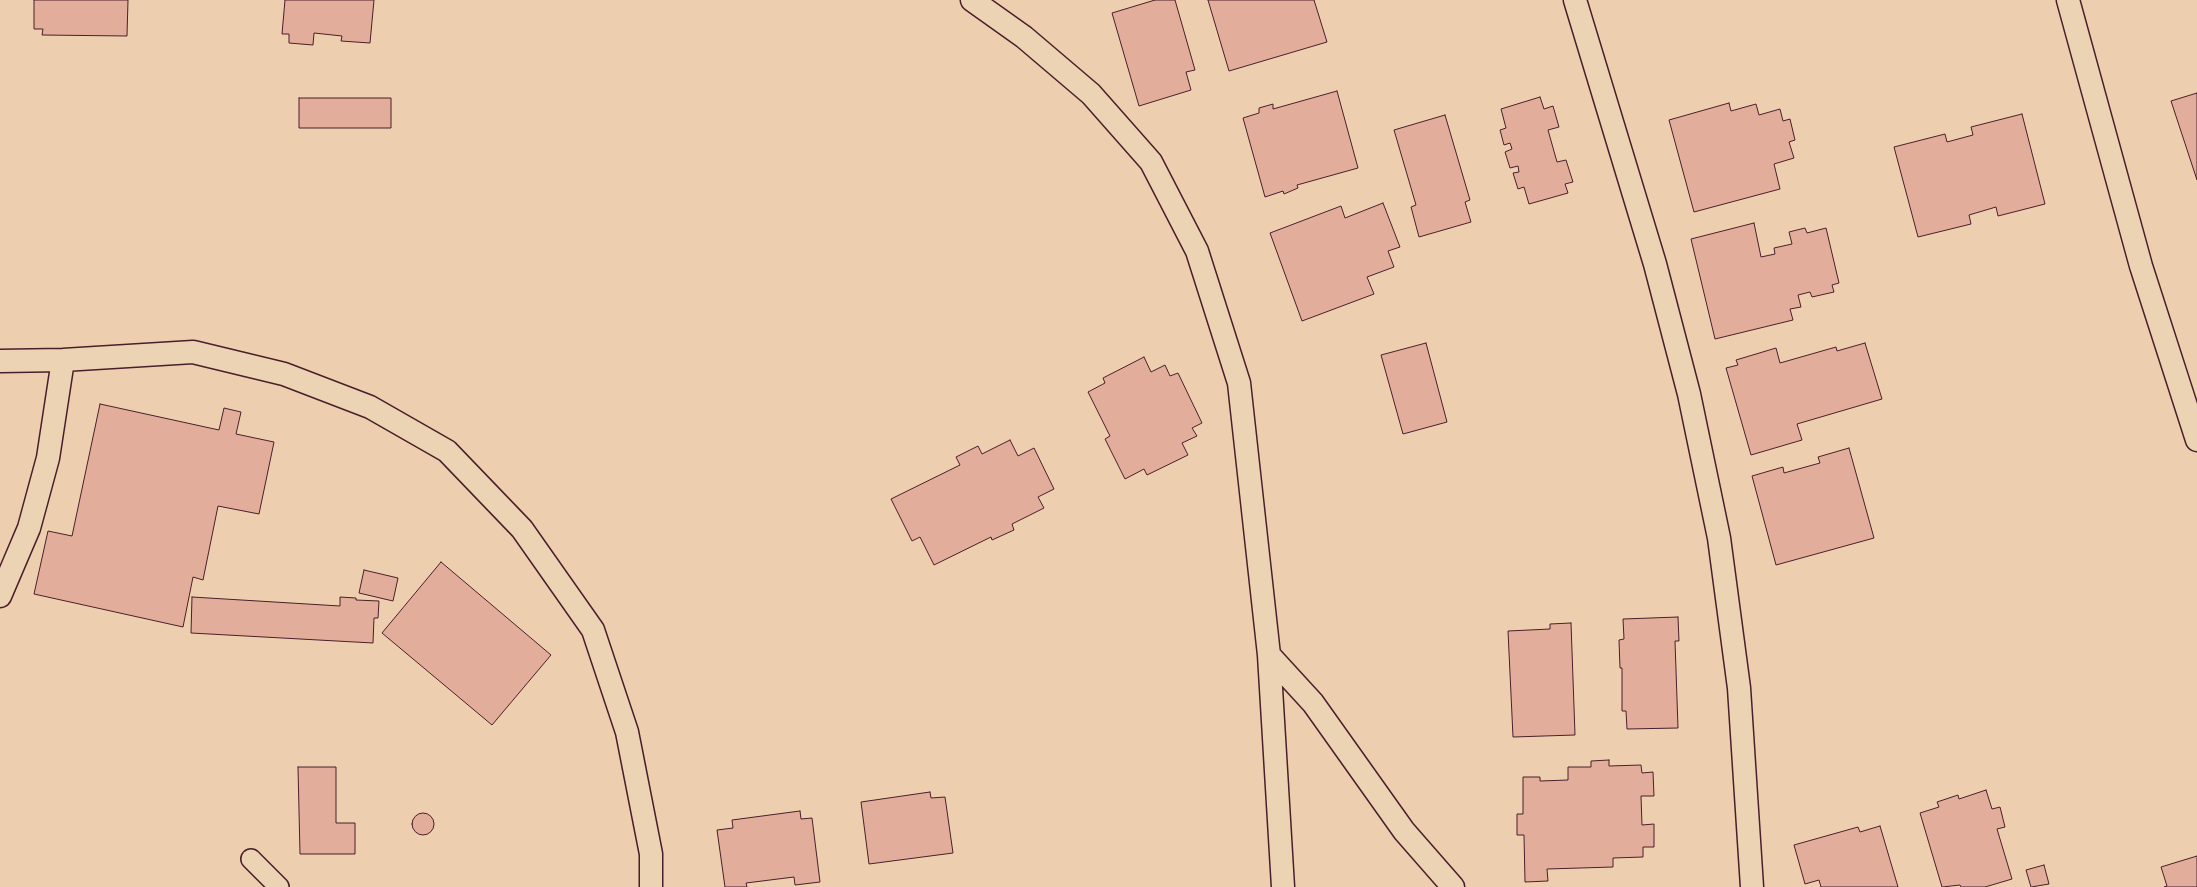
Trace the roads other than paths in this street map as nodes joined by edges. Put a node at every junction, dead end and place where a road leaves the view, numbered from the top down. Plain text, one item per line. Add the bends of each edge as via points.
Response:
1 (972, 0) edge
2 (1575, 0) edge
3 (2068, 0) edge
4 (63, 360) junction
5 (0, 361) edge
6 (2197, 440) edge
7 (0, 596) edge
8 (1269, 655) junction
9 (251, 859) dead end
10 (279, 887) edge
11 (651, 887) edge
12 (1283, 887) edge
13 (1453, 887) edge
14 (1752, 887) edge

1 - 8 street via 1024,37 1096,100 1150,162 1197,251 1239,383
2 - 14 street via 1655,264 1690,394 1717,530 1740,688
3 - 6 street via 2141,266
4 - 5 street
4 - 7 street via 48,458 29,528
4 - 11 street via 193,352 284,374 306,382 370,407 447,451 522,530 593,630 627,732 651,854
8 - 12 street
8 - 13 street via 1313,703 1404,831
9 - 10 lane

